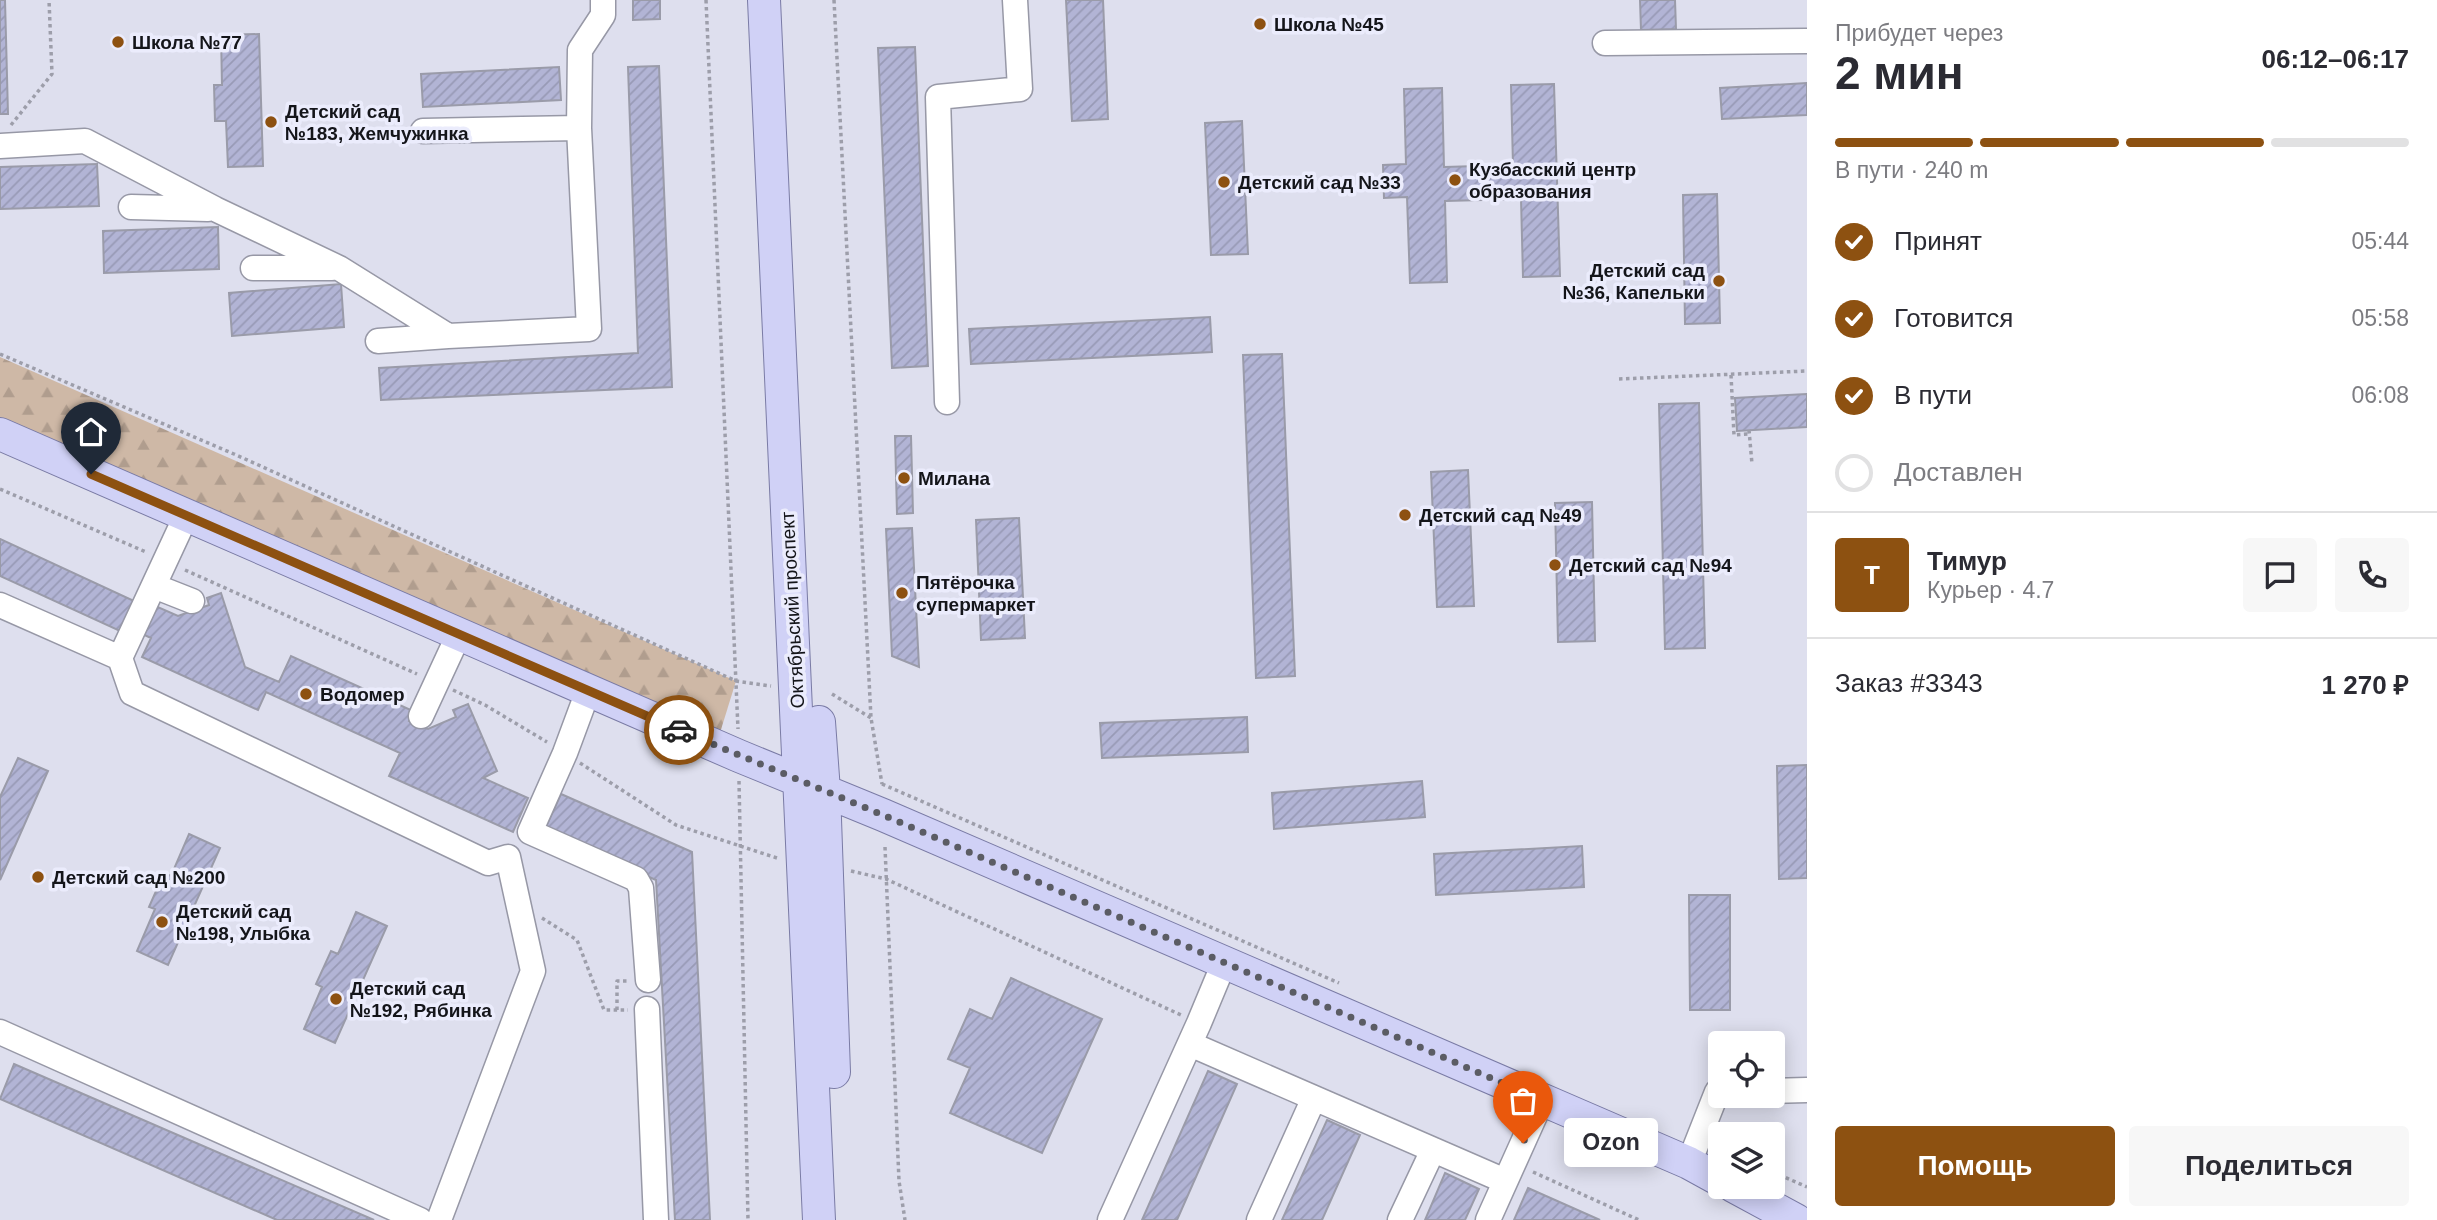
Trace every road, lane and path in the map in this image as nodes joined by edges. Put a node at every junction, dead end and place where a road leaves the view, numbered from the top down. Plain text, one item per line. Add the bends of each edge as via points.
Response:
1 (49, 0) edge
2 (603, 0) edge
3 (706, 0) edge
4 (764, 0) edge
5 (785, 0) edge
6 (834, 0) edge
7 (1015, 0) edge
8 (1807, 41) edge
9 (1605, 43) dead end
10 (579, 128) junction
11 (423, 131) dead end
12 (4, 136) edge
13 (131, 206) dead end
14 (215, 209) junction
15 (253, 268) dead end
16 (340, 268) junction
17 (448, 336) junction
18 (378, 341) dead end
19 (0, 354) edge
20 (1807, 371) edge
21 (1731, 374) junction
22 (1619, 379) dead end
23 (947, 402) dead end
24 (0, 434) edge
25 (1752, 464) dead end
26 (0, 489) edge
27 (186, 516) junction
28 (166, 561) junction
29 (154, 586) junction
30 (192, 601) dead end
31 (0, 605) edge
32 (459, 634) junction
33 (120, 658) junction
34 (736, 681) junction
35 (436, 683) junction
36 (772, 686) dead end
37 (588, 691) junction
38 (832, 694) dead end
39 (421, 716) dead end
40 (871, 718) junction
41 (738, 741) dead end
42 (565, 753) junction
43 (739, 780) dead end
44 (812, 787) junction
45 (530, 832) junction
46 (885, 847) dead end
47 (740, 848) junction
48 (508, 857) junction
49 (791, 862) dead end
50 (848, 870) dead end
51 (886, 879) junction
52 (518, 902) junction
53 (1224, 963) junction
54 (648, 980) joint
55 (1341, 984) dead end
56 (647, 1009) joint
57 (617, 1010) junction
58 (0, 1032) edge
59 (1190, 1044) junction
60 (1807, 1090) edge
61 (1785, 1091) edge
62 (1314, 1098) junction
63 (1542, 1100) junction
64 (1711, 1108) edge
65 (1433, 1150) junction
66 (1689, 1163) junction
67 (1708, 1173) edge
68 (1785, 1177) edge
69 (1505, 1181) junction
70 (1807, 1187) edge
71 (1756, 1199) edge
72 (420, 1220) edge
73 (439, 1220) edge
74 (656, 1220) edge
75 (748, 1220) edge
76 (819, 1220) edge
77 (840, 1220) edge
78 (905, 1220) edge
79 (1110, 1220) edge
80 (1259, 1220) edge
81 (1401, 1220) edge
82 (1488, 1220) edge
83 (1796, 1220) edge

1 - 12 path via 52,75
2 - 10 lane via 603,15 580,50
3 - 34 path
4 - 44 main road, Октябрьский проспект
5 - 44 main road, Октябрьский проспект via 817,692
6 - 40 path
7 - 23 lane via 1020,89 938,97
8 - 9 lane
10 - 11 lane
10 - 17 lane via 589,329
12 - 14 lane via 85,141
13 - 14 lane
14 - 16 lane
15 - 16 lane
16 - 17 lane
17 - 18 lane
19 - 34 path via 246,459
20 - 21 path
21 - 22 path
21 - 25 path via 1734,435 1749,432
24 - 27 main road
26 - 28 path
27 - 28 lane
27 - 32 main road
28 - 29 lane
28 - 35 path
29 - 30 lane
29 - 33 lane
31 - 33 lane
32 - 35 lane
32 - 37 main road
33 - 48 lane via 132,693 488,863
34 - 36 path
34 - 41 path
35 - 39 lane
35 - 42 path via 485,705
37 - 42 lane
37 - 44 main road
38 - 40 path
40 - 55 path via 882,784
42 - 45 lane
42 - 47 path via 676,825
43 - 47 path
44 - 53 main road
44 - 76 main road, Октябрьский проспект via 802,863
44 - 77 main road, Октябрьский проспект
45 - 48 lane
45 - 54 lane via 636,879 641,888
46 - 51 path
47 - 49 path
47 - 75 path
48 - 52 lane
50 - 51 path
51 - 78 path via 899,1181
52 - 57 path via 577,940 604,1010
52 - 73 lane via 533,971
53 - 59 lane
53 - 63 main road
54 - 57 path via 617,981
56 - 57 path
56 - 74 lane
58 - 72 lane
59 - 62 lane
59 - 79 lane
60 - 61 lane
62 - 65 lane
62 - 80 lane
63 - 66 main road
63 - 69 lane
64 - 66 lane
65 - 69 lane
65 - 81 lane
66 - 67 main road
68 - 70 path
69 - 82 lane
71 - 83 main road

